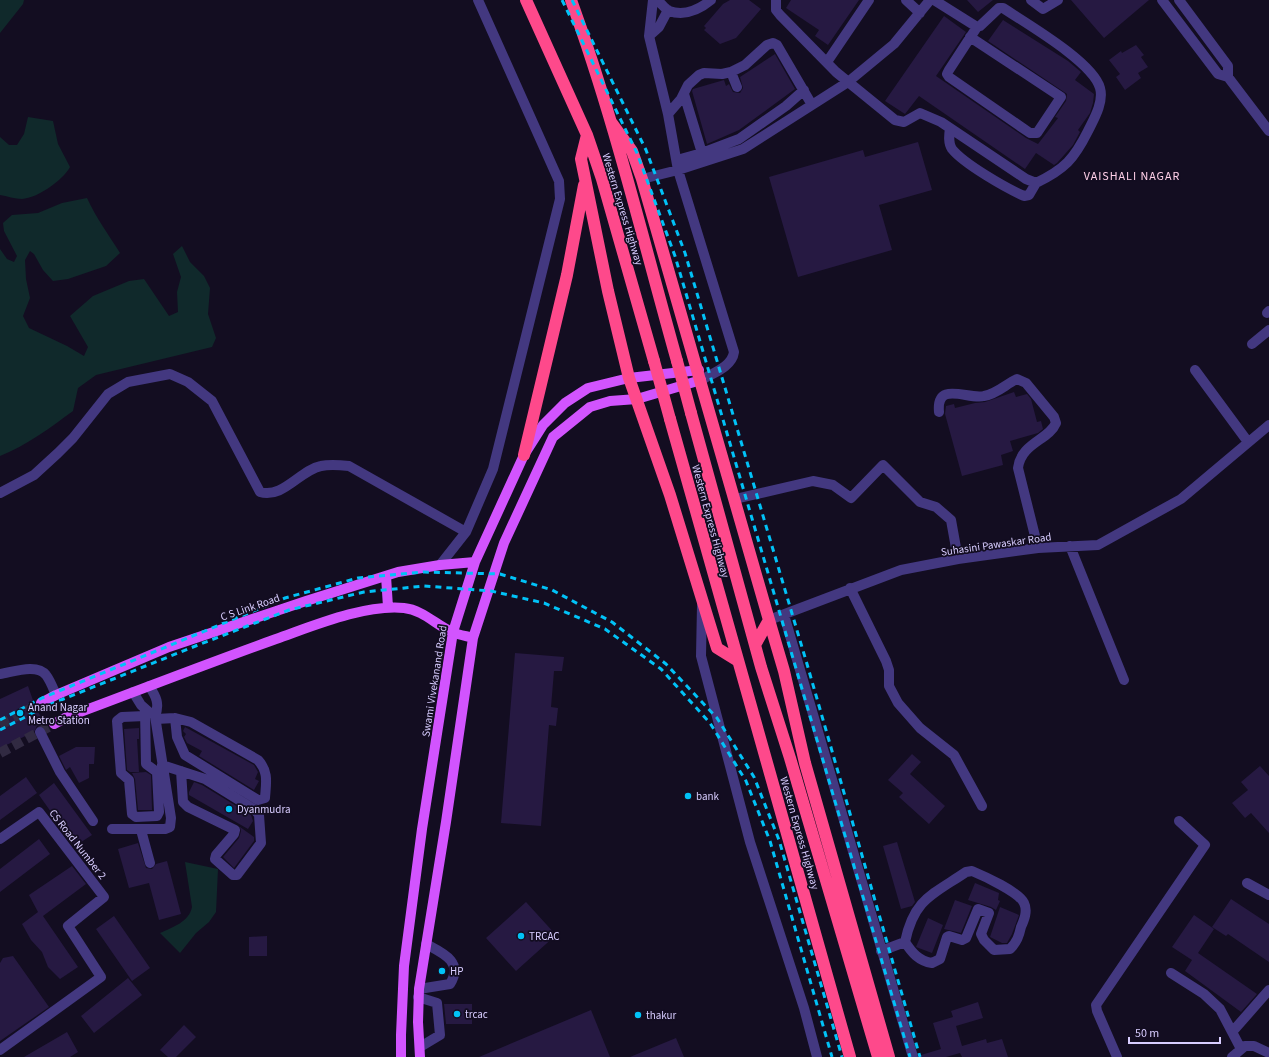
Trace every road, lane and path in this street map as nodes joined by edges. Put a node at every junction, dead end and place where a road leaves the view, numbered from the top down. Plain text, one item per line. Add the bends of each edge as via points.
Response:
1 (478, 0) edge
2 (526, 0) edge
3 (571, 0) edge
4 (653, 0) edge
5 (658, 0) edge
6 (710, 0) edge
7 (776, 0) edge
8 (869, 0) edge
9 (906, 0) edge
10 (930, 0) edge
11 (934, 0) edge
12 (1031, 0) edge
13 (1058, 0) edge
14 (1162, 0) edge
15 (1179, 0) edge
16 (1169, 9) junction
17 (668, 10) junction
18 (920, 13) junction
19 (977, 27) junction
20 (649, 36) junction
21 (970, 37) junction
22 (827, 62) junction
23 (731, 72) junction
24 (1228, 77) junction
25 (848, 82) junction
26 (737, 87) dead end
27 (804, 90) junction
28 (684, 94) junction
29 (812, 105) junction
30 (668, 114) junction
31 (772, 116) junction
32 (611, 122) junction
33 (778, 127) junction
34 (950, 128) junction
35 (1269, 131) edge
36 (587, 135) junction
37 (702, 153) junction
38 (677, 165) junction
39 (585, 178) junction
40 (642, 179) junction
41 (1036, 183) junction
42 (1269, 330) edge
43 (1252, 344) dead end
44 (1195, 370) dead end
45 (700, 375) junction
46 (630, 378) junction
47 (637, 398) junction
48 (939, 412) dead end
49 (1269, 425) edge
50 (1248, 442) junction
51 (524, 455) junction
52 (0, 493) edge
53 (735, 499) junction
54 (466, 532) junction
55 (1070, 546) junction
56 (1038, 548) junction
57 (958, 559) junction
58 (475, 562) junction
59 (440, 565) junction
60 (386, 576) junction
61 (850, 588) junction
62 (702, 600) junction
63 (388, 606) junction
64 (784, 615) junction
65 (769, 620) junction
66 (453, 632) junction
67 (473, 638) junction
68 (756, 645) junction
69 (738, 662) junction
70 (0, 674) edge
71 (1124, 680) dead end
72 (150, 686) junction
73 (133, 692) junction
74 (56, 695) junction
75 (41, 703) tunnel mouth
76 (150, 715) junction
77 (175, 718) junction
78 (54, 724) tunnel mouth
79 (40, 732) dead end
80 (162, 765) junction
81 (181, 771) junction
82 (982, 806) dead end
83 (94, 821) dead end
84 (1179, 821) dead end
85 (112, 829) dead end
86 (141, 830) junction
87 (0, 839) edge
88 (150, 863) dead end
89 (1247, 883) dead end
90 (1269, 895) edge
91 (904, 942) junction
92 (426, 944) junction
93 (881, 951) junction
94 (1171, 974) dead end
95 (1269, 990) edge
96 (418, 993) junction
97 (1233, 1032) junction
98 (1241, 1049) junction
99 (0, 1050) edge
100 (420, 1052) edge
101 (1269, 1053) edge
102 (401, 1057) edge
103 (817, 1057) edge
104 (850, 1057) edge
105 (878, 1057) edge
106 (889, 1057) edge
107 (913, 1057) edge
108 (1117, 1057) edge
109 (1232, 1057) edge

1 - 54 street via 559,180 560,199 493,468
2 - 36 highway, Western Express Highway
3 - 32 highway, Western Express Highway via 594,63
4 - 20 street
5 - 17 street
6 - 17 street via 696,10 684,13
7 - 22 street via 776,10 780,15
8 - 22 street
9 - 18 street
10 - 18 street
11 - 19 street
12 - 13 street via 1043,10
14 - 16 street
15 - 16 street
15 - 24 street via 1228,66
16 - 24 street via 1218,74
17 - 20 street via 659,27
18 - 25 street via 894,44
19 - 21 street
19 - 41 street via 999,8 1003,8 1088,68 1100,87 1101,97 1097,112 1081,146 1066,166
20 - 30 street
21 - 21 street via 949,70 949,77 1030,133 1038,133 1061,98
22 - 25 street
23 - 26 street
23 - 27 street via 745,65 767,45 773,43 777,45
23 - 28 street via 699,75 688,85
24 - 35 street
25 - 29 street
25 - 34 street via 895,120 904,122 920,113
27 - 29 street
27 - 31 street
28 - 30 street
28 - 37 street
29 - 33 street
30 - 38 street
31 - 33 street
31 - 37 street via 739,139
32 - 40 highway via 632,151
32 - 68 highway, Western Express Highway, bridge
33 - 38 street via 743,149
34 - 41 street via 1026,179
34 - 41 street via 949,140 952,148 973,166 1024,196 1029,195
36 - 39 highway via 580,159
36 - 69 highway, Western Express Highway, bridge via 654,361
37 - 38 street
38 - 40 street
38 - 45 street via 734,352 728,364
39 - 46 highway via 608,290
39 - 51 highway via 568,275
40 - 45 highway
42 - 43 street
44 - 50 street
45 - 46 main road, Swami Vivekanand Road
45 - 47 main road
45 - 53 highway
46 - 47 highway
46 - 51 main road, Swami Vivekanand Road via 588,388 565,403 543,425
47 - 62 highway
47 - 67 main road via 590,406 553,437 504,543
48 - 56 street via 940,399 950,393 983,397 1003,389 1017,379 1026,383 1054,417 1056,423 1053,429 1029,447 1018,468
49 - 50 street, Suhasini Pawaskar Road
50 - 55 street, Suhasini Pawaskar Road via 1181,499 1098,545
51 - 58 main road, Swami Vivekanand Road
52 - 54 street via 34,475 58,454 108,394 128,382 170,374 188,382 212,401 260,492 272,494 320,466 349,466
53 - 57 street via 813,481 833,485 851,498 883,465 920,502 936,507 951,520
53 - 65 highway
54 - 59 street
55 - 56 street, Suhasini Pawaskar Road
55 - 71 street
56 - 57 street, Suhasini Pawaskar Road
57 - 61 street, Suhasini Pawaskar Road via 901,570
58 - 59 main road, C S Link Road
58 - 66 main road, Swami Vivekanand Road
59 - 60 main road, C S Link Road
60 - 63 main road
60 - 74 main road, C S Link Road via 169,647
61 - 64 street, Suhasini Pawaskar Road
61 - 82 street via 886,661 889,686 898,703 920,728 954,755
62 - 69 highway via 717,648
62 - 103 street via 701,656 750,842 804,1008
63 - 66 main road via 407,608 425,614
63 - 72 main road via 314,625
64 - 65 street, Suhasini Pawaskar Road
64 - 93 street
65 - 68 highway
65 - 106 highway via 784,671 805,763
66 - 67 main road
66 - 102 main road, Swami Vivekanand Road via 422,829 404,966
67 - 92 main road
68 - 105 highway, Western Express Highway
69 - 104 highway, Western Express Highway
70 - 74 street via 34,668 40,670 46,674
72 - 73 main road
72 - 76 street via 159,708
73 - 76 street
73 - 78 main road
74 - 75 main road, C S Link Road
76 - 76 street via 146,764 156,772 159,812 157,816 136,817 132,814 130,780 121,773 117,721 122,717
76 - 77 street
76 - 80 street
77 - 77 street via 191,722 258,760 264,767 267,777 265,798 258,800 185,755 177,737
79 - 83 street via 60,772
80 - 81 street
80 - 86 street via 170,827 164,830
81 - 81 street via 205,779 259,815 261,843 237,875 233,876 215,859 235,830 188,807 183,802
84 - 108 street via 1205,845 1096,1005
85 - 86 street
86 - 88 street
87 - 99 street, CS Road Number 2 via 39,812 104,897 68,926 101,977
89 - 90 street
91 - 91 street via 913,954 932,963 940,959 947,937 962,940 966,938 978,909 988,912 989,915 982,929 984,940 994,950 1010,948 1017,941 1026,912 1024,904 1020,898 992,880 972,871 966,872 923,901 910,922
91 - 93 street
92 - 96 main road
92 - 96 street via 447,955 456,969 455,977 450,984
93 - 107 street
94 - 97 street via 1220,1009
95 - 97 street
96 - 100 main road
96 - 100 street via 437,1003 440,1035
97 - 98 street
98 - 101 street via 1245,1046 1254,1046
98 - 109 street

